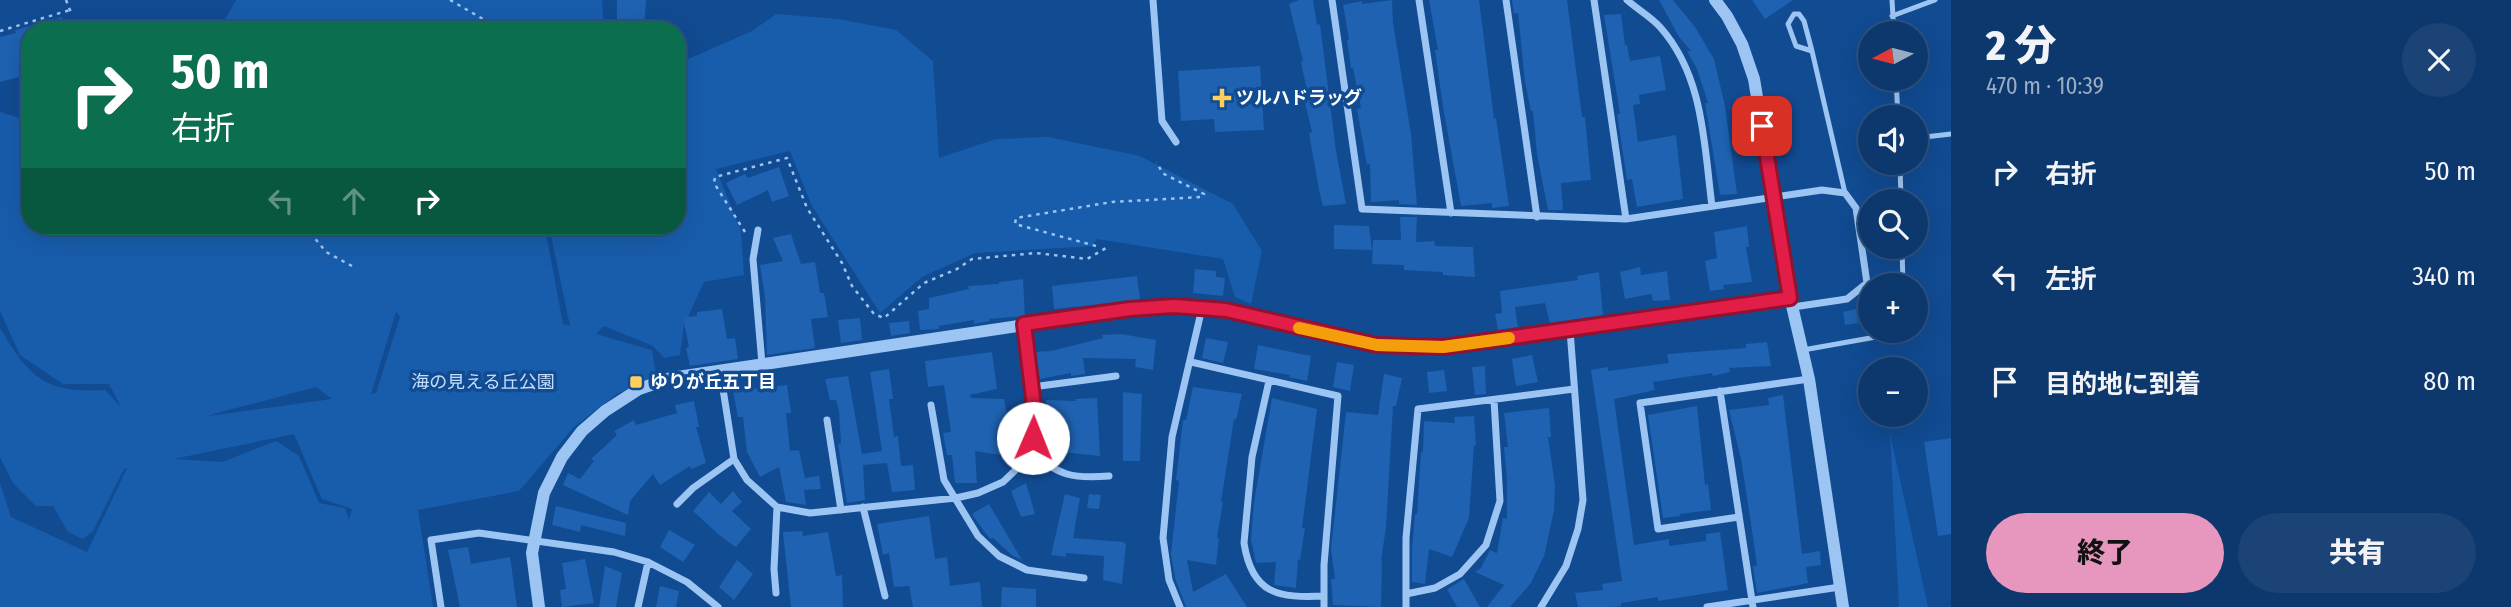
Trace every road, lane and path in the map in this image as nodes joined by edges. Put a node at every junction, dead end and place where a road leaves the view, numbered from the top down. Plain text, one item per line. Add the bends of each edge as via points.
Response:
1 (66, 0) edge
2 (450, 0) edge
3 (1153, 0) edge
4 (1332, 0) edge
5 (1419, 0) edge
6 (1506, 0) edge
7 (1594, 0) edge
8 (1627, 0) edge
9 (1715, 0) edge
10 (1892, 0) edge
11 (1935, 0) edge
12 (70, 10) junction
13 (72, 15) dead end
14 (1892, 16) junction
15 (33, 21) edge
16 (486, 21) edge
17 (1893, 21) edge
18 (21, 25) edge
19 (0, 31) edge
20 (1812, 51) junction
21 (1951, 134) edge
22 (1928, 137) edge
23 (1176, 142) dead end
24 (1157, 162) dead end
25 (1845, 193) junction
26 (1774, 198) junction
27 (1712, 206) junction
28 (1451, 213) junction
29 (1537, 217) junction
30 (1626, 219) junction
31 (758, 230) dead end
32 (312, 235) edge
33 (1096, 246) dead end
34 (1105, 248) dead end
35 (754, 253) junction
36 (352, 266) dead end
37 (1791, 302) junction
38 (1202, 308) junction
39 (1024, 324) junction
40 (1570, 330) junction
41 (1858, 341) edge
42 (1803, 350) junction
43 (1191, 362) junction
44 (762, 364) junction
45 (720, 370) junction
46 (1116, 376) dead end
47 (1809, 379) junction
48 (1269, 381) junction
49 (1032, 387) junction
50 (1574, 389) junction
51 (1720, 391) junction
52 (1494, 400) junction
53 (931, 405) dead end
54 (827, 420) dead end
55 (1030, 454) junction
56 (734, 459) junction
57 (1109, 476) dead end
58 (956, 498) junction
59 (677, 504) dead end
60 (777, 507) junction
61 (863, 507) junction
62 (841, 510) junction
63 (1740, 517) junction
64 (534, 542) junction
65 (648, 562) junction
66 (1084, 578) dead end
67 (1840, 587) junction
68 (776, 593) dead end
69 (1406, 594) junction
70 (885, 596) dead end
71 (1324, 596) junction
72 (709, 604) edge
73 (1752, 604) edge
74 (440, 607) edge
75 (539, 607) edge
76 (638, 607) edge
77 (718, 607) edge
78 (1180, 607) edge
79 (1324, 607) edge
80 (1406, 607) edge
81 (1541, 607) edge
82 (1707, 607) edge
83 (1843, 607) edge

1 - 12 path
2 - 16 path
3 - 23 street via 1162,121
4 - 28 street via 1362,209
5 - 28 street
6 - 29 street
7 - 30 street
8 - 27 street via 1660,26 1685,63 1698,100
9 - 26 street via 1742,44 1754,79
10 - 14 lane
11 - 14 lane
12 - 13 path
12 - 15 path
14 - 17 lane
18 - 19 path
20 - 20 lane via 1797,46 1788,24 1794,14 1804,21
20 - 25 lane
21 - 22 lane
24 - 33 path via 1162,173 1204,194 1202,197 1112,202 1016,218 1015,224
25 - 26 street via 1822,190
25 - 37 street via 1856,208 1867,283 1847,299
26 - 27 street
26 - 37 street
27 - 30 street
28 - 29 street
29 - 30 street
31 - 35 street
32 - 36 path via 326,252
34 - 35 path via 1087,258 1037,253 972,259 924,283 884,318 874,314 852,286 807,208 787,158 715,177 714,183 743,226
35 - 44 street
37 - 40 street
37 - 42 street
38 - 39 street via 1130,309
38 - 40 street via 1377,345 1443,347
38 - 43 street
39 - 44 street
39 - 49 street
40 - 50 street
41 - 42 lane
42 - 47 street
43 - 48 street
43 - 78 street via 1172,437 1163,537 1168,580
44 - 45 street
45 - 56 street
45 - 64 street via 639,389 582,430 544,493
46 - 49 street
47 - 51 street
47 - 67 street
48 - 71 street via 1338,396
48 - 71 street via 1252,457 1246,557 1263,586 1283,596
49 - 55 street via 1036,423
50 - 52 street
50 - 81 street via 1583,500 1566,566
51 - 63 street
51 - 63 street via 1640,403 1658,529
52 - 69 street via 1500,501 1486,545 1460,574 1434,588
52 - 69 street via 1418,409 1406,538
53 - 58 street via 944,480
54 - 62 street
55 - 57 street via 1069,476
55 - 58 street via 1003,482
56 - 59 street
56 - 60 street via 747,480
58 - 61 street
58 - 66 street via 978,536 999,556 1027,570
60 - 62 street via 810,513
60 - 68 street
61 - 62 street
61 - 70 street
63 - 73 street
64 - 65 street via 614,552
64 - 74 street via 479,533 431,540
64 - 75 street via 531,553
65 - 72 street via 687,582
65 - 76 street
67 - 73 street
67 - 83 street
69 - 80 street
71 - 79 street
72 - 77 street
73 - 82 street

